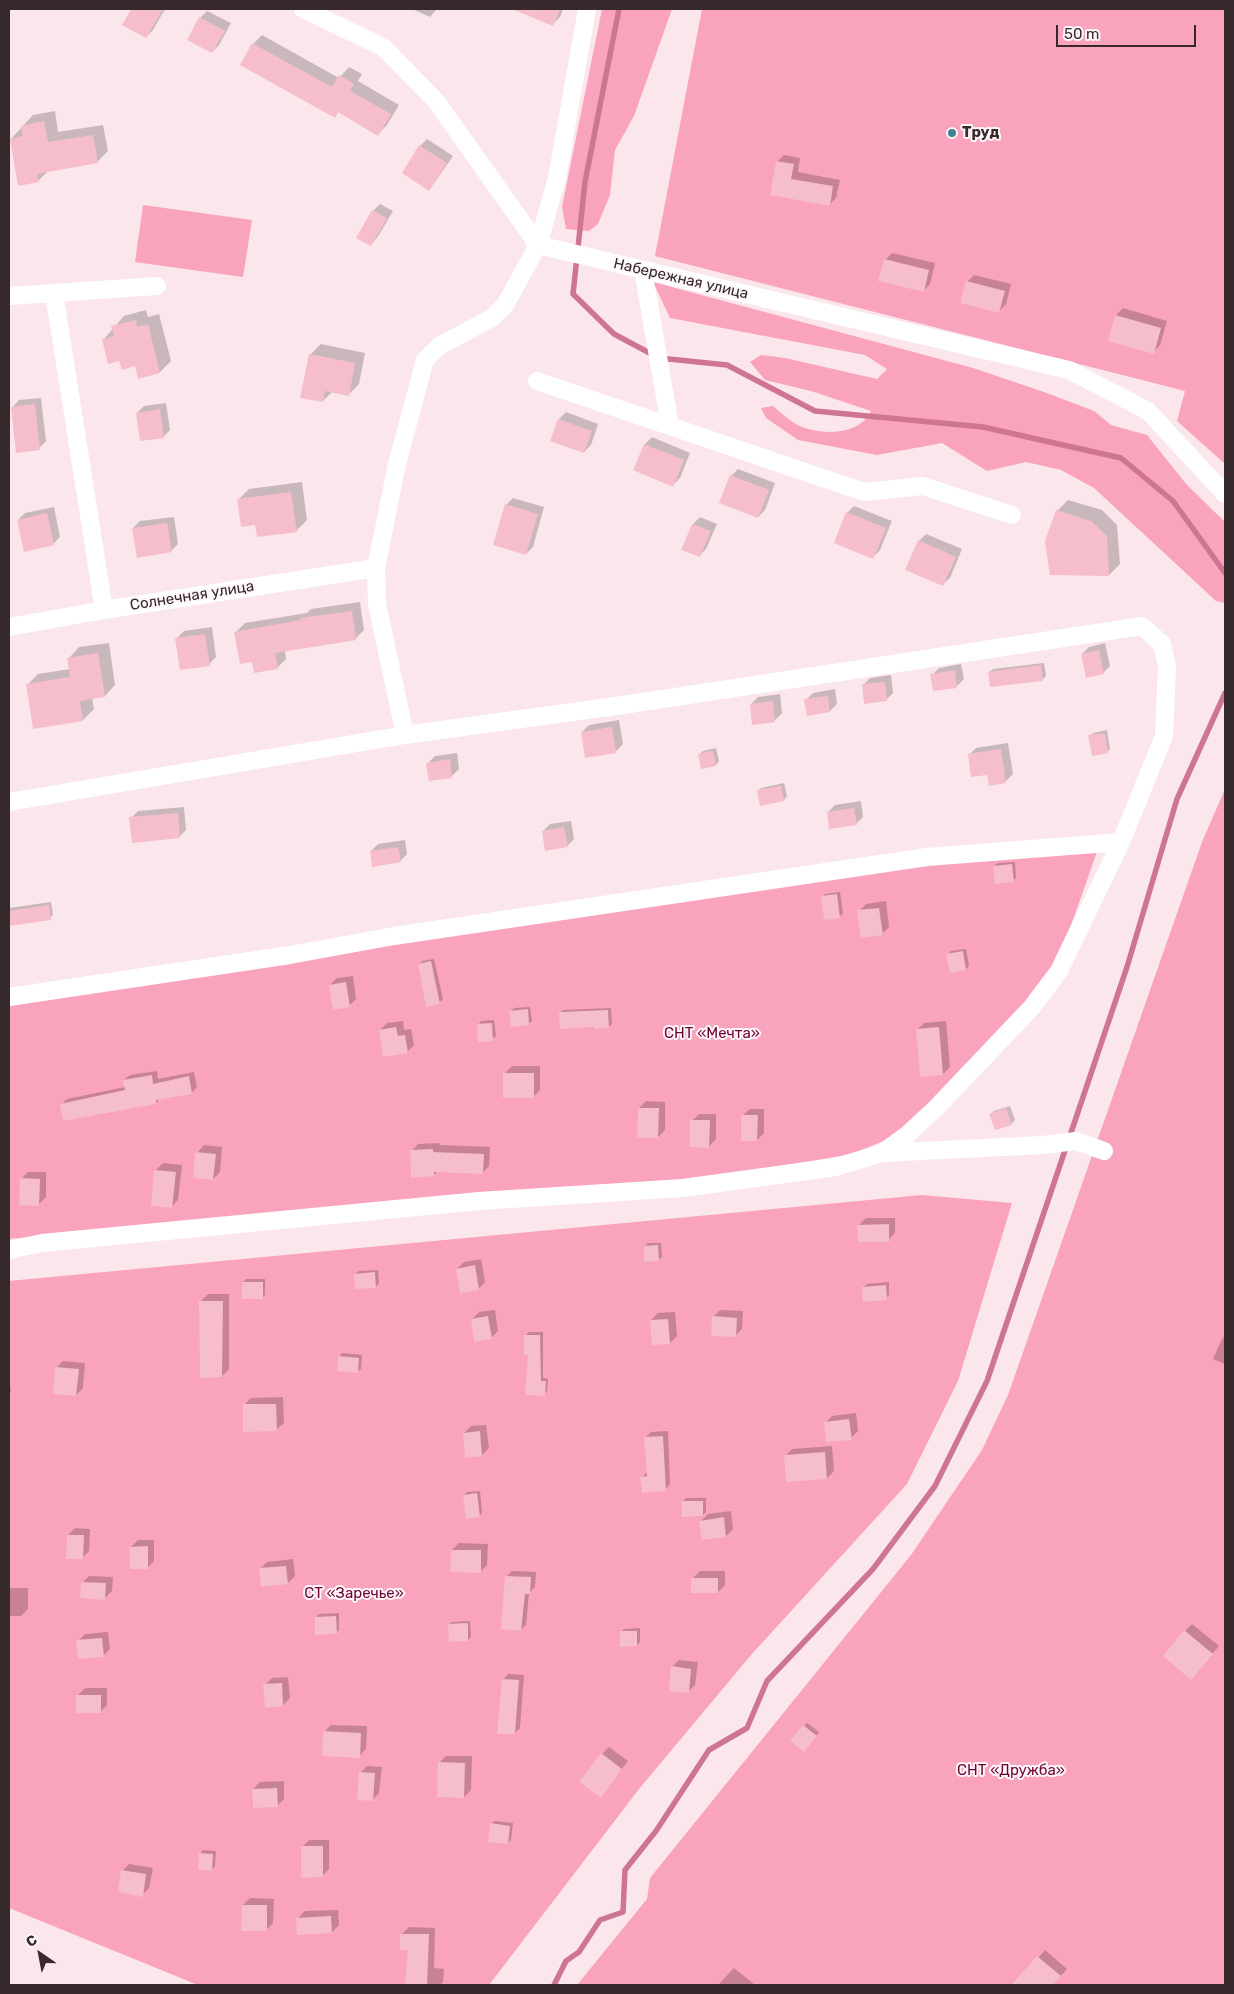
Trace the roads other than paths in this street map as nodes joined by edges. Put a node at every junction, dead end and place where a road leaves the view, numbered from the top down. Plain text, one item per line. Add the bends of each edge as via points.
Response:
1 (303, 9) edge
2 (587, 9) edge
3 (538, 245) junction
4 (643, 270) junction
5 (158, 286) dead end
6 (54, 293) junction
7 (9, 296) edge
8 (537, 381) dead end
9 (670, 426) junction
10 (1225, 494) edge
11 (1012, 515) dead end
12 (376, 568) junction
13 (104, 610) junction
14 (9, 627) edge
15 (405, 735) junction
16 (9, 802) edge
17 (1121, 842) junction
18 (9, 997) edge
19 (1104, 1150) dead end
20 (882, 1153) junction
21 (9, 1250) edge

1 - 3 street via 384,47 436,101
2 - 3 street via 556,178
3 - 4 street, Набережная улица
3 - 12 street via 505,305 492,318 439,346 425,360
4 - 9 street
4 - 10 street, Набережная улица via 1069,370 1148,411
5 - 6 street
6 - 7 street
6 - 13 street
8 - 9 street
9 - 11 street via 864,492 923,486
12 - 13 street, Солнечная улица
12 - 15 street via 377,604
13 - 14 street, Солнечная улица
15 - 16 street
15 - 17 street via 1142,626 1162,644 1167,667 1164,736
17 - 18 street via 927,857 404,934 290,955
17 - 20 street via 1059,971 1032,1007 937,1107
19 - 20 street via 1076,1141
20 - 21 street via 836,1167 683,1188 469,1202 42,1243

